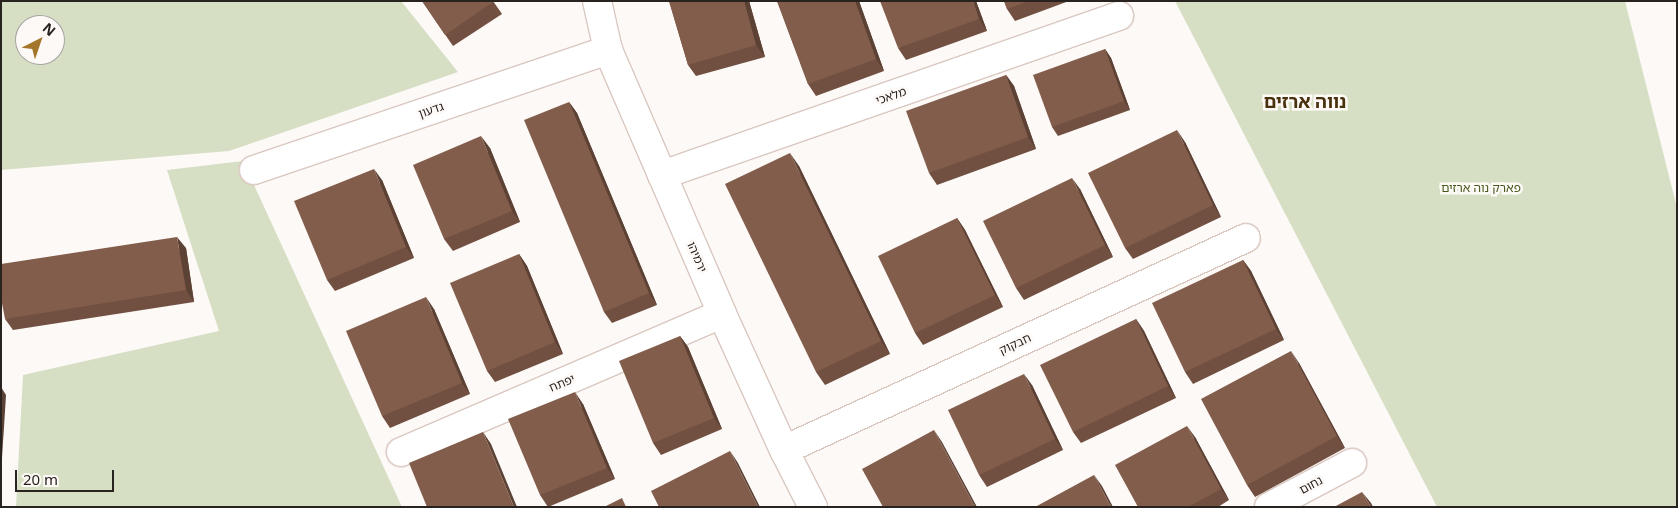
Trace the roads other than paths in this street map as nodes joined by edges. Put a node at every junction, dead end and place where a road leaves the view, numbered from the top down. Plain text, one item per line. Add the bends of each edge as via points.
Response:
1 (597, 1) edge
2 (1119, 16) dead end
3 (608, 50) junction
4 (254, 170) dead end
5 (662, 175) junction
6 (1246, 238) dead end
7 (722, 314) junction
8 (784, 450) junction
9 (401, 452) dead end
10 (1352, 463) dead end
11 (813, 507) edge
12 (1269, 507) edge

1 - 3 street, ירמיהו
2 - 5 street, מלאכי
3 - 4 street, גדעון
3 - 5 street, ירמיהו
5 - 7 street, ירמיהו
6 - 8 street, חבקוק
7 - 8 street, ירמיהו
7 - 9 street, יפתח
8 - 11 street, ירמיהו
10 - 12 street, נחום

